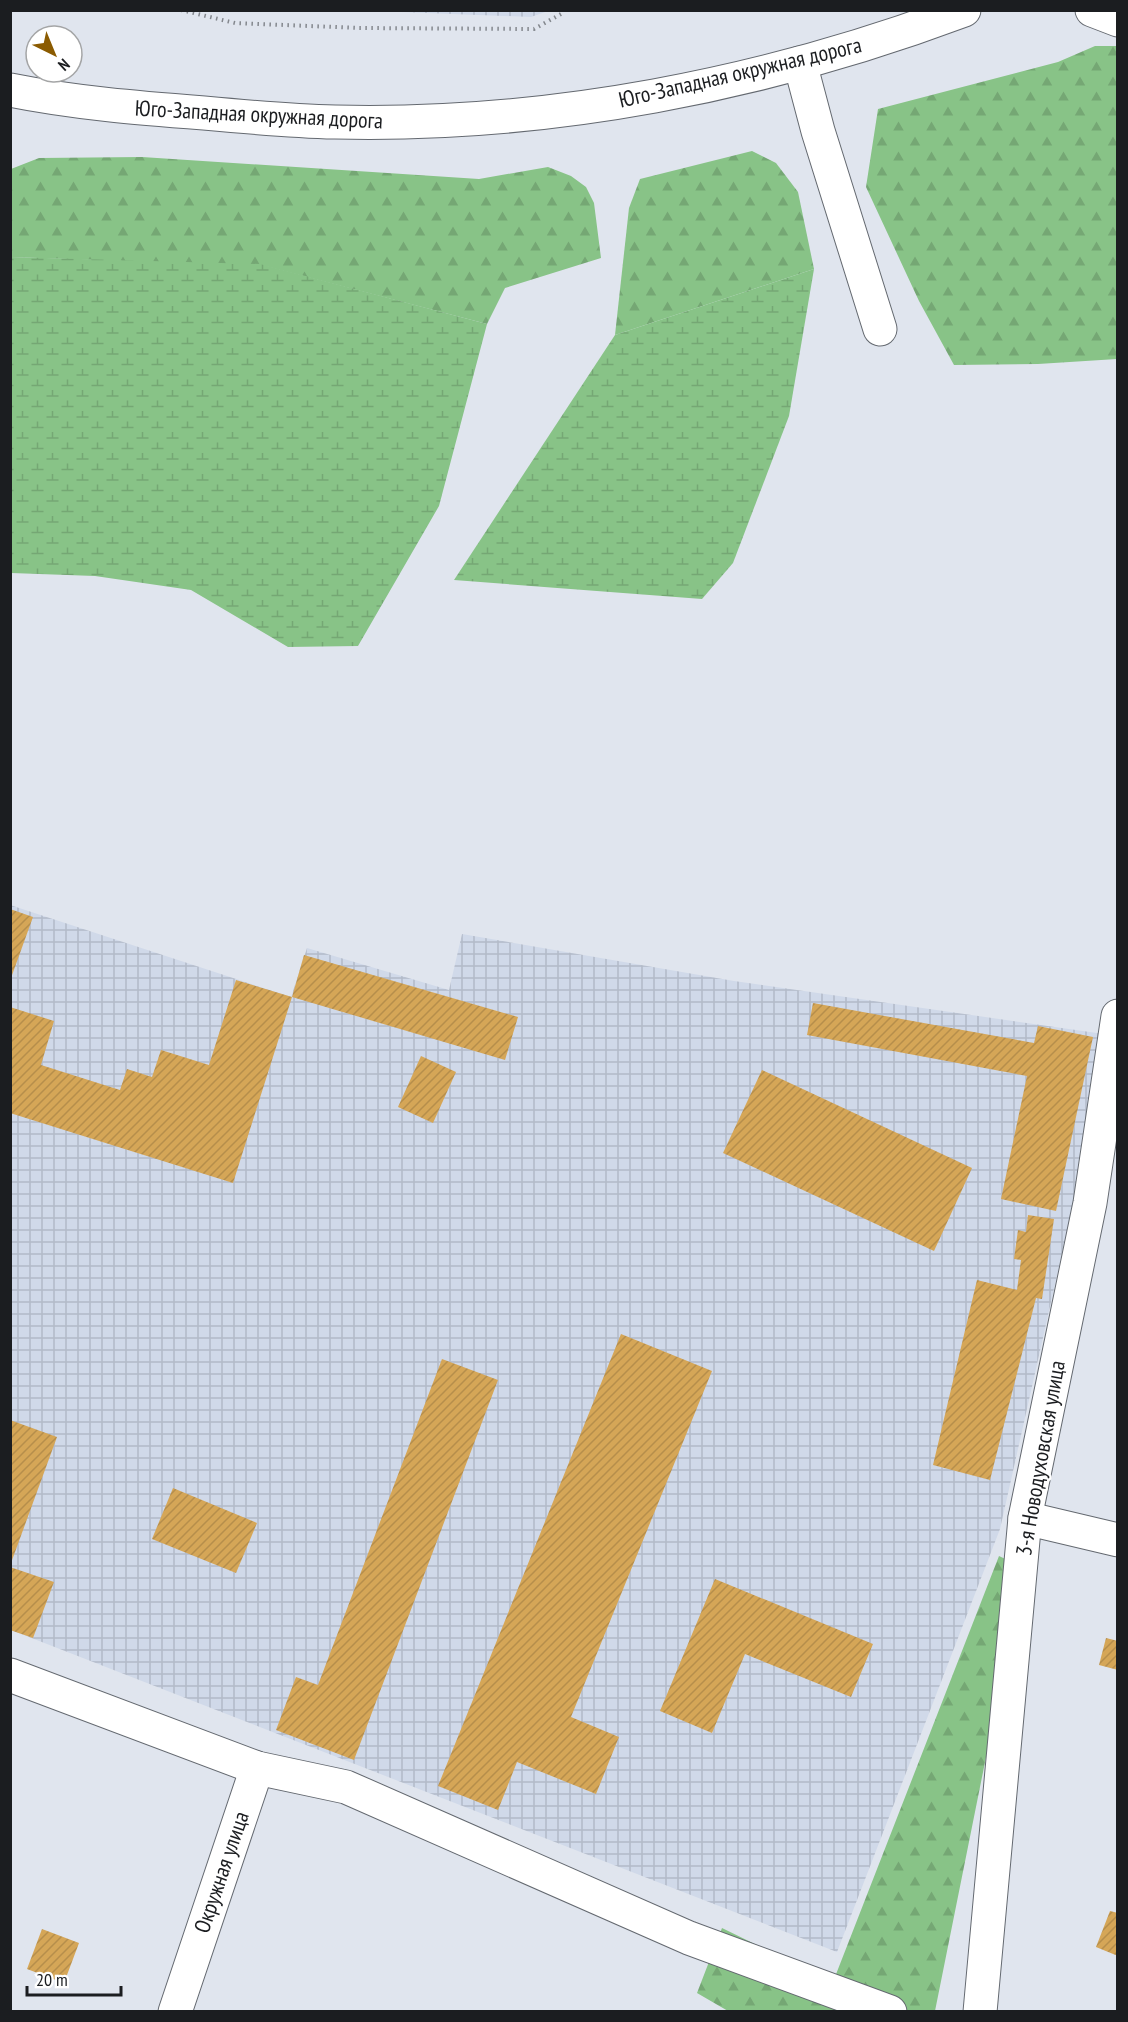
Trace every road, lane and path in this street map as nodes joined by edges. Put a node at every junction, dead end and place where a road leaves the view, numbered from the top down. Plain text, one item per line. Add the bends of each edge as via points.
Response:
1 (181, 10) edge
2 (562, 10) edge
3 (964, 10) edge
4 (1092, 10) edge
5 (1118, 20) edge
6 (800, 63) junction
7 (10, 90) edge
8 (880, 329) dead end
9 (1118, 1016) edge
10 (1104, 1207) edge
11 (1025, 1518) junction
12 (1118, 1540) edge
13 (10, 1675) edge
14 (257, 1768) junction
15 (179, 2010) edge
16 (890, 2012) edge
17 (980, 2012) edge

1 - 2 path via 235,23 522,29 534,29
3 - 6 main road, Юго-Западная окружная дорога
4 - 5 main road
6 - 7 main road, Юго-Западная окружная дорога via 657,96 506,117 387,122 147,109
6 - 8 main road
9 - 10 main road, 3-я Новодуховская улица
10 - 11 main road, 3-я Новодуховская улица
11 - 12 main road
11 - 17 main road, 3-я Новодуховская улица
13 - 14 main road
14 - 15 main road, Окружная улица
14 - 16 main road via 346,1786 689,1938

